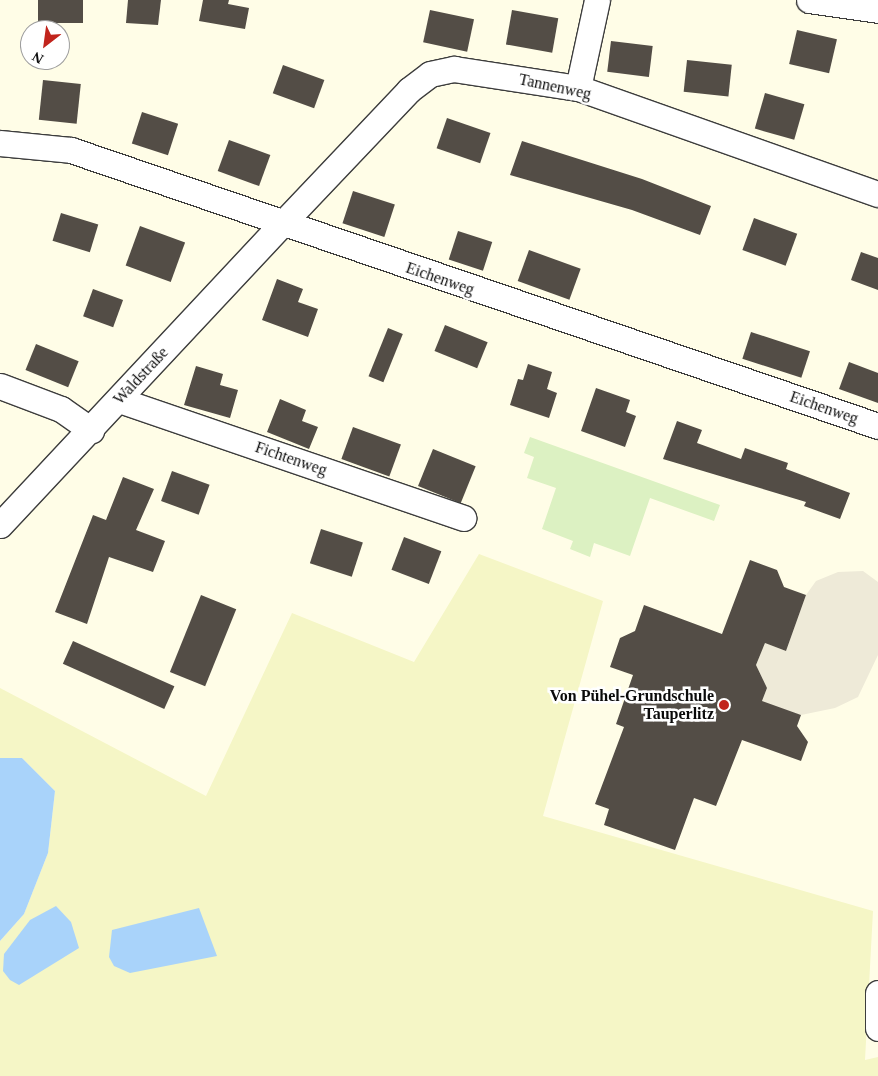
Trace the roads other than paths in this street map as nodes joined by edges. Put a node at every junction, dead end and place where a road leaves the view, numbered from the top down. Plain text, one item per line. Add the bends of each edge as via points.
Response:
1 (597, 0) edge
2 (810, 0) edge
3 (878, 10) edge
4 (578, 88) junction
5 (0, 142) edge
6 (878, 194) edge
7 (281, 225) junction
8 (0, 386) edge
9 (119, 400) junction
10 (878, 426) edge
11 (91, 430) junction
12 (463, 518) dead end
13 (0, 525) edge
14 (878, 993) edge
15 (878, 1028) edge

1 - 4 street
2 - 3 street
4 - 6 street, Tannenweg
4 - 7 street, Tannenweg via 454,69 430,74 409,90
5 - 7 street, Eichenweg via 71,150
7 - 9 street, Waldstraße
7 - 10 street, Eichenweg
8 - 11 street via 61,409
9 - 11 street, Waldstraße
9 - 12 street, Fichtenweg
11 - 13 street, Waldstraße
14 - 15 street

